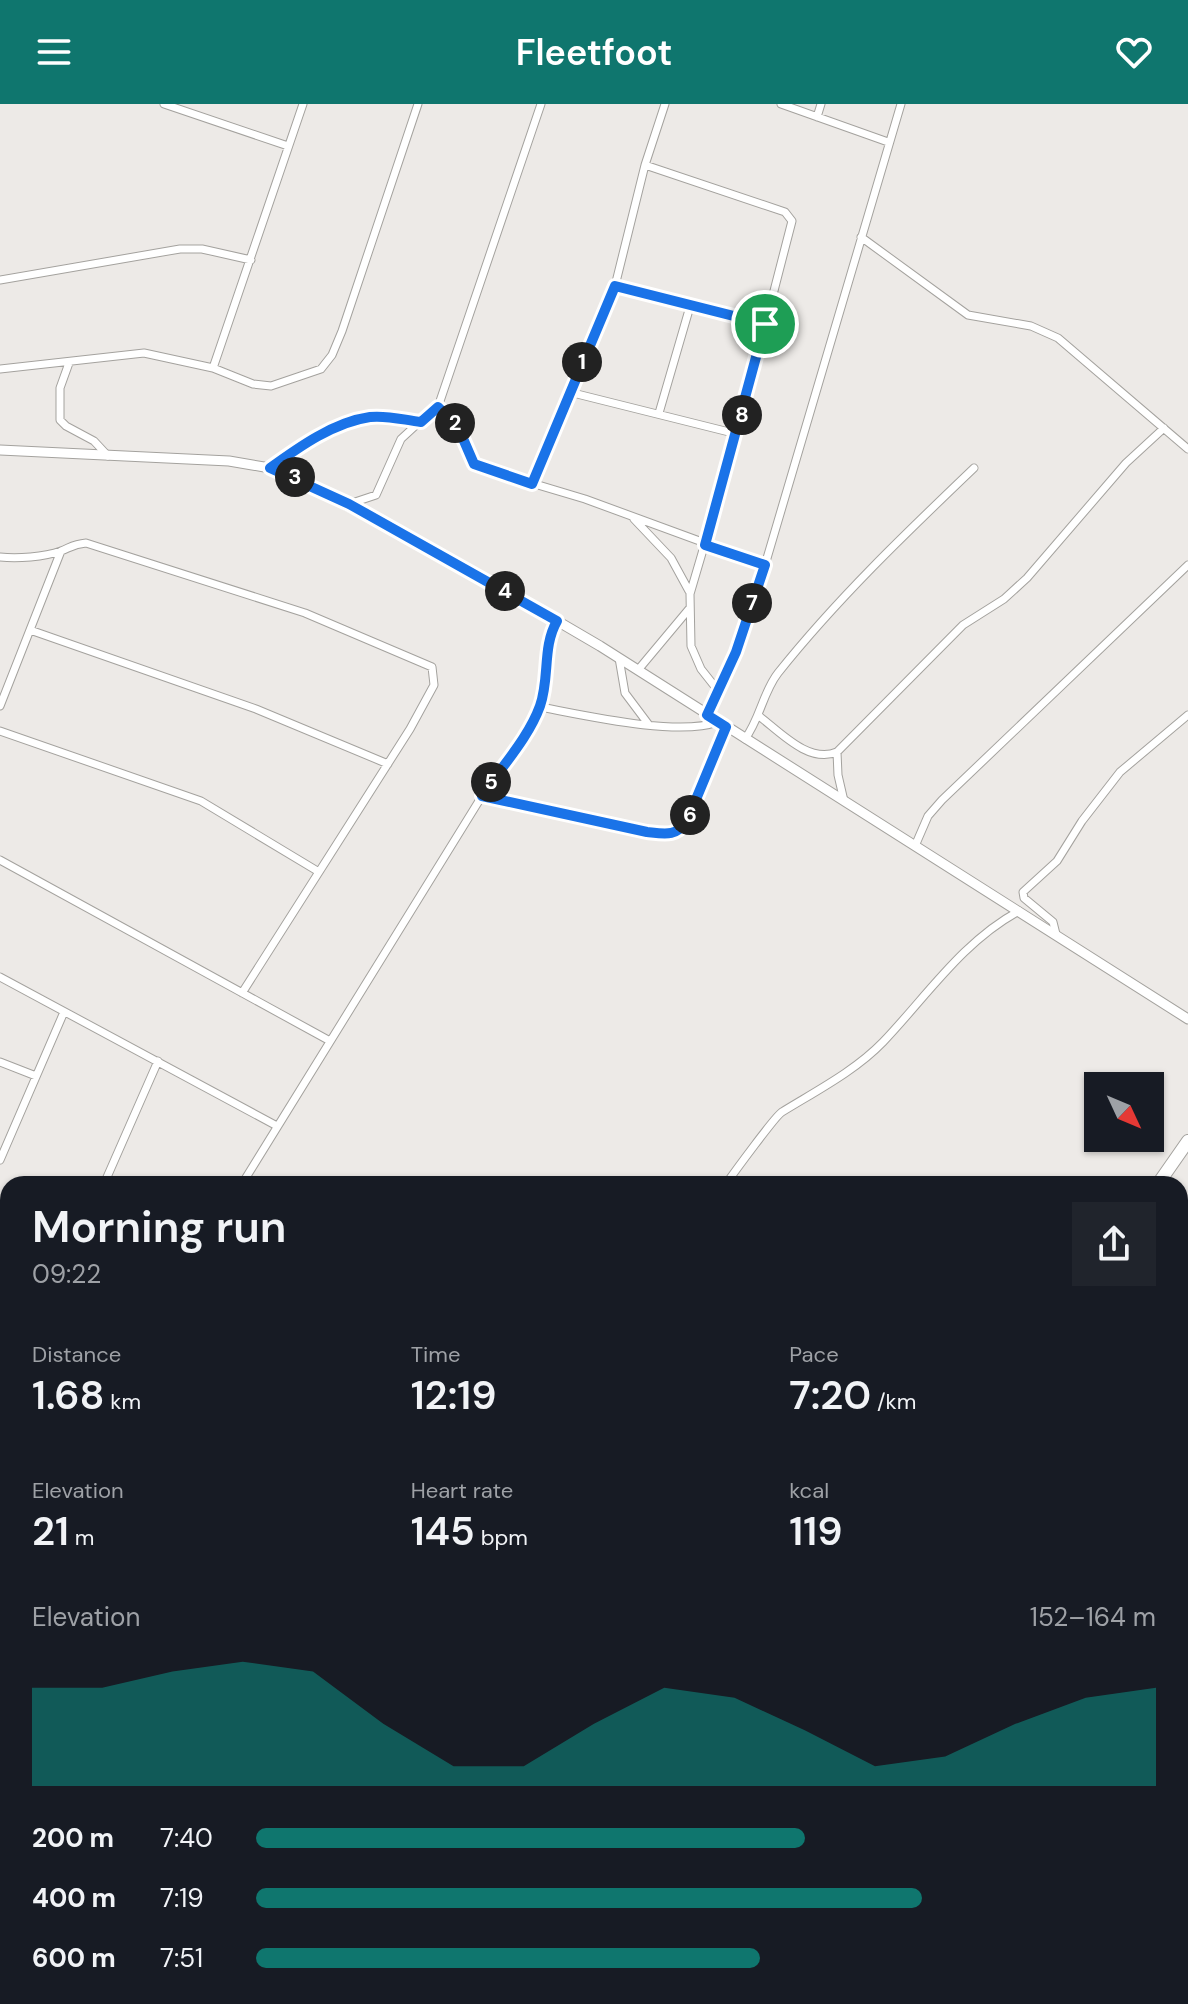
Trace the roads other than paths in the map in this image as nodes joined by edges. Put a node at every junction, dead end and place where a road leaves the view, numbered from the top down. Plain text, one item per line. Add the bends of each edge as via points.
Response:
1 (164, 104) edge
2 (303, 104) edge
3 (418, 104) edge
4 (541, 104) edge
5 (665, 104) edge
6 (781, 104) edge
7 (821, 104) edge
8 (901, 104) edge
9 (817, 117) junction
10 (888, 142) junction
11 (288, 146) junction
12 (645, 165) junction
13 (861, 237) junction
14 (251, 260) junction
15 (0, 280) edge
16 (615, 286) junction
17 (691, 303) junction
18 (765, 324) junction
19 (69, 363) junction
20 (213, 368) junction
21 (0, 369) edge
22 (569, 392) junction
23 (438, 407) junction
24 (659, 413) junction
25 (421, 422) junction
26 (1164, 428) junction
27 (737, 434) junction
28 (1188, 449) edge
29 (0, 450) edge
30 (108, 456) junction
31 (270, 468) junction
32 (974, 468) dead end
33 (532, 484) junction
34 (349, 504) junction
35 (631, 516) junction
36 (705, 545) junction
37 (61, 551) junction
38 (0, 557) edge
39 (765, 565) junction
40 (1188, 565) edge
41 (690, 594) junction
42 (689, 609) junction
43 (557, 621) junction
44 (30, 630) junction
45 (619, 658) junction
46 (638, 670) junction
47 (720, 693) junction
48 (0, 706) edge
49 (540, 707) junction
50 (707, 715) junction
51 (1188, 715) edge
52 (759, 716) junction
53 (721, 724) junction
54 (649, 725) junction
55 (0, 731) edge
56 (745, 739) junction
57 (837, 752) junction
58 (388, 764) junction
59 (482, 796) junction
60 (844, 801) junction
61 (915, 846) junction
62 (0, 860) edge
63 (319, 872) junction
64 (1019, 911) junction
65 (1056, 934) junction
66 (0, 977) edge
67 (242, 993) junction
68 (64, 1012) junction
69 (1188, 1019) edge
70 (330, 1041) junction
71 (158, 1061) junction
72 (0, 1062) edge
73 (36, 1076) junction
74 (277, 1126) junction
75 (1188, 1141) edge
76 (0, 1160) edge
77 (108, 1176) edge
78 (247, 1176) edge
79 (732, 1176) edge
80 (1164, 1176) edge

1 - 11 street
2 - 11 street
3 - 20 street via 327,362 312,375 263,386
4 - 23 street
5 - 12 street
6 - 9 street
7 - 9 street
8 - 10 street
9 - 10 street
10 - 13 street
11 - 14 street
12 - 16 street
12 - 18 street via 789,214 792,224
13 - 26 street via 968,315 1031,326 1058,338
13 - 39 street
14 - 15 street via 180,249
14 - 20 street
16 - 17 street
16 - 22 street
17 - 18 street
17 - 24 street
18 - 27 street
19 - 20 street via 144,353
19 - 21 street
19 - 30 street via 60,388 60,420
22 - 24 street
22 - 33 street
23 - 25 street
23 - 33 street via 458,427 474,464
24 - 27 street
25 - 31 street via 368,417 315,438
25 - 34 street via 397,444 376,495
26 - 28 street
26 - 57 street via 1109,481 1027,578 963,625
27 - 36 street
29 - 30 street
30 - 31 street
31 - 34 street
32 - 52 street via 813,631 773,680
33 - 35 street
34 - 43 street
35 - 36 street
35 - 41 street via 671,558
36 - 39 street
36 - 41 street
37 - 38 street
37 - 44 street
37 - 58 street via 86,543 305,613 432,667 434,685
39 - 47 street
40 - 61 street via 942,800
41 - 42 street
42 - 46 street
42 - 47 street via 691,646
43 - 45 street
43 - 49 street via 548,643
44 - 48 street
44 - 58 street via 256,709
45 - 46 street
45 - 54 street via 625,693
46 - 50 street
47 - 50 street
49 - 54 street
49 - 59 street
50 - 53 street
51 - 65 street via 1120,772 1057,861 1023,892 1053,922
52 - 56 street
52 - 57 street via 814,754
53 - 54 street
53 - 56 street
53 - 59 street via 687,821 672,834
55 - 63 street via 201,801
56 - 60 street
57 - 60 street
58 - 63 street
59 - 70 street
60 - 61 street
61 - 64 street
62 - 67 street
63 - 67 street
64 - 65 street
64 - 79 street via 988,932 920,997 872,1052 780,1113
65 - 69 street
66 - 68 street
67 - 70 street
68 - 71 street
68 - 73 street
70 - 74 street
71 - 74 street
71 - 77 street
72 - 73 street
73 - 76 street
74 - 78 street
75 - 80 main road

